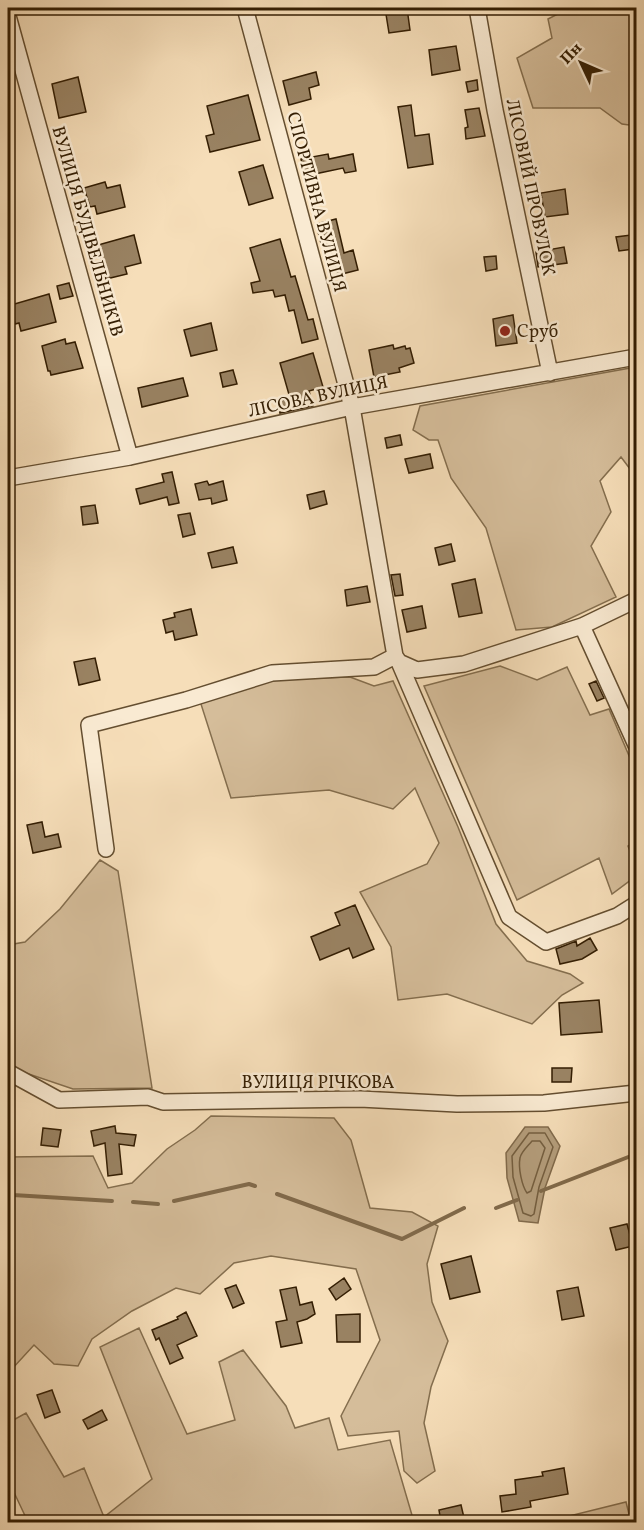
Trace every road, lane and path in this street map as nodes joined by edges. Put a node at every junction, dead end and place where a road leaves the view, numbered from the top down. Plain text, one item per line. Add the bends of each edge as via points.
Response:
1 (245, 8) edge
2 (477, 8) edge
3 (8, 16) edge
4 (636, 357) edge
5 (550, 373) junction
6 (352, 407) junction
7 (130, 457) junction
8 (8, 478) edge
9 (636, 600) edge
10 (582, 626) junction
11 (397, 659) junction
12 (636, 745) edge
13 (106, 849) dead end
14 (636, 904) edge
15 (8, 1072) edge
16 (636, 1092) edge

1 - 6 street, СПОРТИВНА ВУЛИЦЯ
2 - 5 street, ЛІСОВИЙ ПРОВУЛОК
3 - 7 street, ВУЛИЦЯ БУДІВЕЛЬНИКІВ
4 - 5 street, ЛІСОВА ВУЛИЦЯ
5 - 6 street, ЛІСОВА ВУЛИЦЯ
6 - 7 street, ЛІСОВА ВУЛИЦЯ
6 - 11 street, СПОРТИВНА ВУЛИЦЯ
7 - 8 street, ЛІСОВА ВУЛИЦЯ
9 - 10 street
10 - 11 street via 464,664 417,669
10 - 12 street
11 - 13 street via 374,667 272,674 89,725
11 - 14 street, СПОРТИВНА ВУЛИЦЯ via 509,917 546,942 617,916
15 - 16 street, ВУЛИЦЯ РІЧКОВА via 59,1100 148,1097 163,1102 360,1099 533,1103

